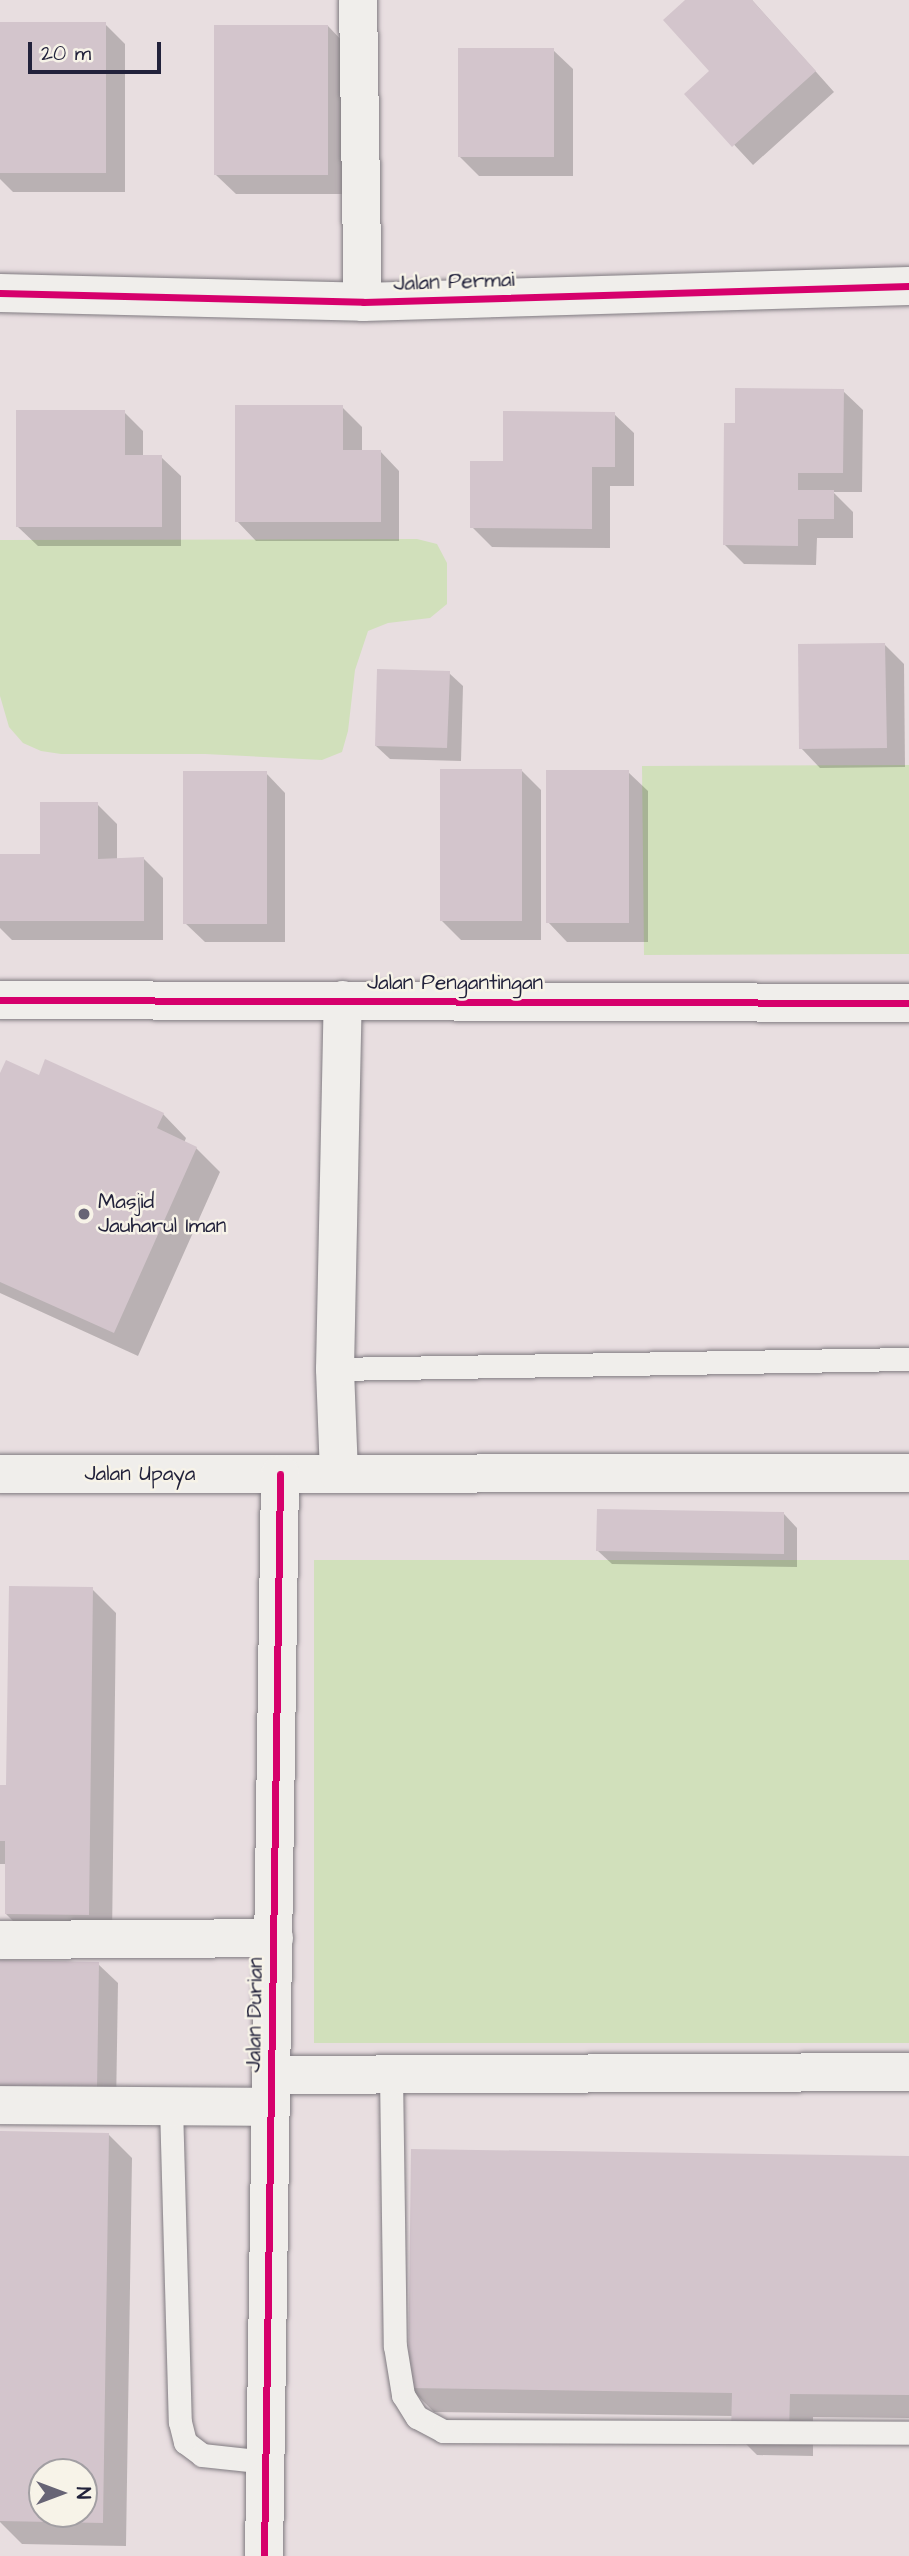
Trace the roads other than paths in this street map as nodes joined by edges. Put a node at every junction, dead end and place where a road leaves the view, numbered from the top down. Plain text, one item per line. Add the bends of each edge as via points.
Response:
1 (358, 0) edge
2 (909, 286) edge
3 (0, 293) edge
4 (363, 302) junction
5 (0, 1000) edge
6 (343, 1000) junction
7 (909, 1003) edge
8 (909, 1359) edge
9 (335, 1369) junction
10 (909, 1473) edge
11 (0, 1474) edge
12 (281, 1474) junction
13 (339, 1474) junction
14 (274, 1938) junction
15 (0, 1940) edge
16 (909, 2072) edge
17 (391, 2074) junction
18 (271, 2091) junction
19 (0, 2105) edge
20 (171, 2106) junction
21 (909, 2432) edge
22 (266, 2462) junction
23 (264, 2556) edge

1 - 4 street
2 - 4 street, Jalan Permai
3 - 4 street, Jalan Permai
5 - 6 street, Jalan Pengantingan
6 - 7 street, Jalan Pengantingan
6 - 9 street
8 - 9 lane
9 - 13 street
10 - 13 street, Jalan Upaya
11 - 12 street, Jalan Upaya
12 - 13 street, Jalan Upaya
12 - 14 street, Jalan Durian
14 - 15 street
14 - 18 street, Jalan Durian
16 - 17 street
17 - 18 street
17 - 21 lane via 395,2346 403,2395 417,2417 443,2431
18 - 20 street
18 - 22 street, Jalan Durian
19 - 20 street
20 - 22 lane via 180,2423 185,2442 202,2455
22 - 23 street, Jalan Durian

